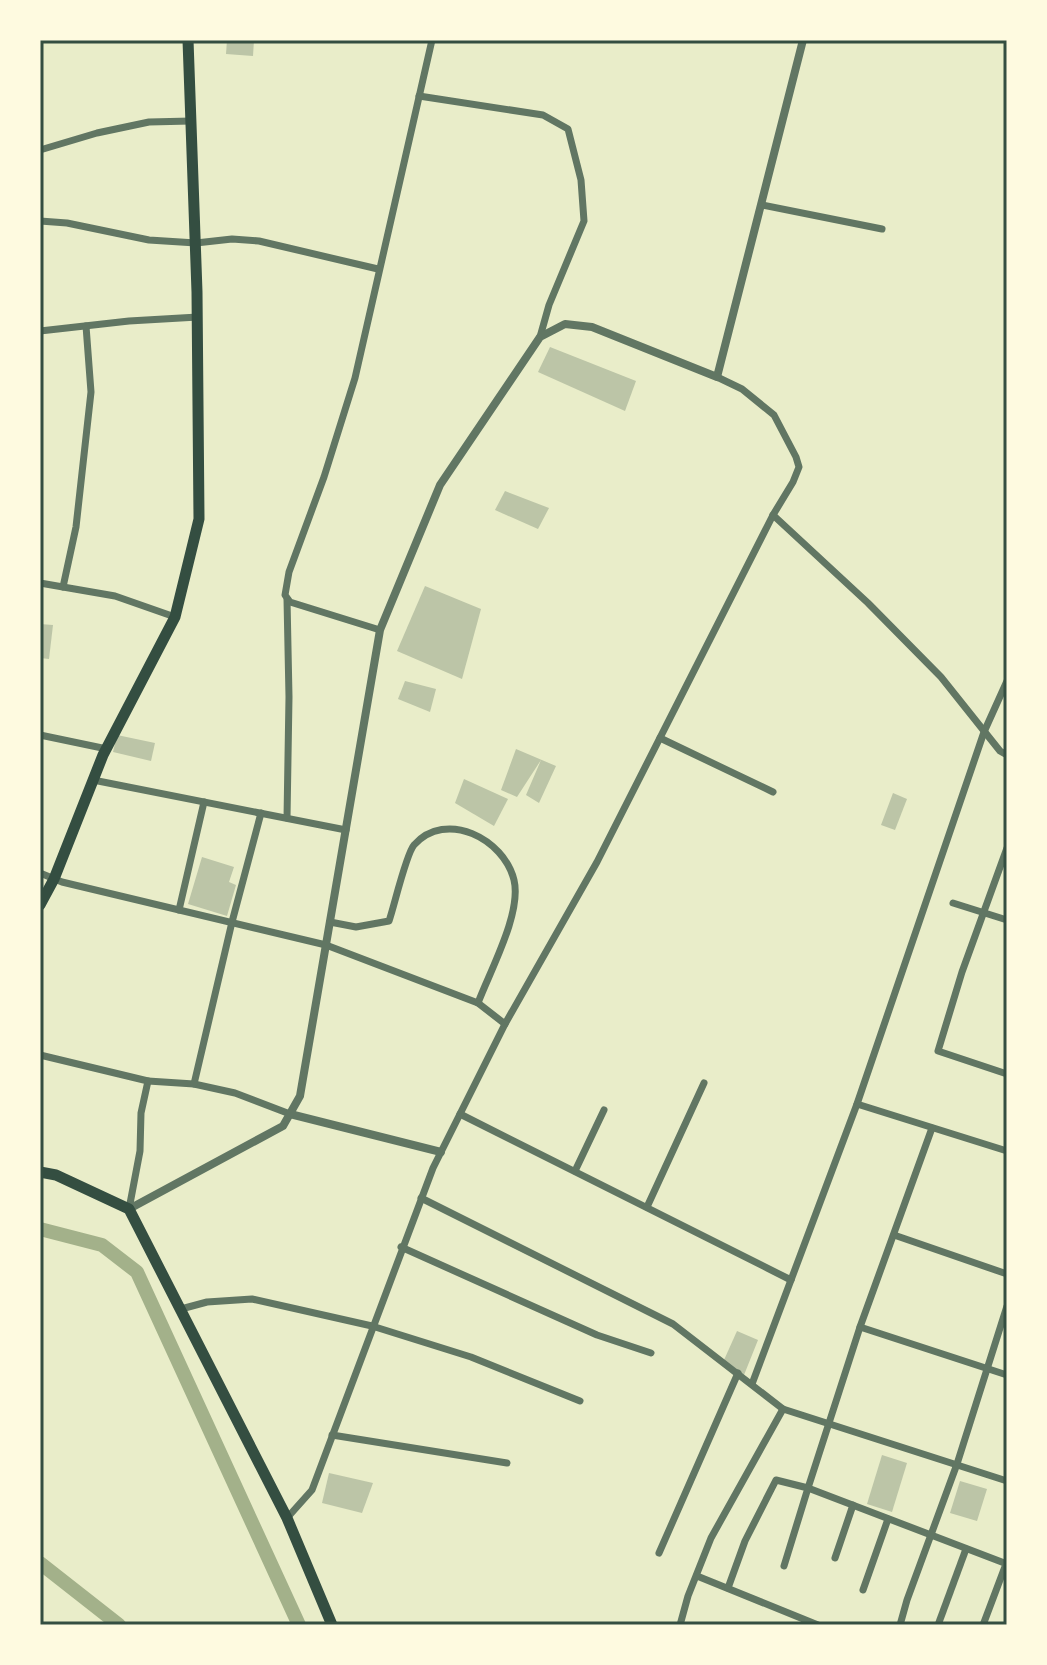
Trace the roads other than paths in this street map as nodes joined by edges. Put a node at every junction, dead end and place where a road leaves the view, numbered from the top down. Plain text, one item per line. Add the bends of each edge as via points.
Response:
1 (188, 40) edge
2 (432, 40) edge
3 (803, 40) edge
4 (419, 96) junction
5 (191, 121) junction
6 (40, 150) edge
7 (762, 205) junction
8 (40, 221) edge
9 (882, 229) dead end
10 (196, 243) junction
11 (378, 269) junction
12 (198, 317) junction
13 (86, 326) junction
14 (40, 331) edge
15 (540, 337) junction
16 (717, 377) junction
17 (773, 515) junction
18 (40, 583) edge
19 (63, 587) junction
20 (287, 599) junction
21 (175, 617) junction
22 (380, 630) junction
23 (1007, 681) edge
24 (984, 732) junction
25 (40, 735) edge
26 (660, 738) junction
27 (107, 749) junction
28 (1007, 755) edge
29 (93, 780) junction
30 (773, 792) dead end
31 (204, 802) junction
32 (261, 813) junction
33 (287, 818) junction
34 (346, 830) junction
35 (1007, 848) edge
36 (40, 873) edge
37 (54, 879) junction
38 (953, 903) dead end
39 (40, 905) edge
40 (179, 910) junction
41 (983, 913) junction
42 (1007, 920) edge
43 (232, 922) junction
44 (330, 922) junction
45 (326, 945) junction
46 (478, 1003) junction
47 (505, 1024) junction
48 (40, 1055) edge
49 (1007, 1062) edge
50 (1005, 1074) edge
51 (148, 1081) junction
52 (704, 1083) dead end
53 (194, 1084) junction
54 (857, 1104) junction
55 (604, 1110) dead end
56 (290, 1114) junction
57 (460, 1114) junction
58 (932, 1128) junction
59 (1007, 1151) edge
60 (441, 1152) junction
61 (575, 1171) junction
62 (40, 1172) edge
63 (421, 1198) junction
64 (647, 1207) junction
65 (129, 1209) junction
66 (894, 1235) junction
67 (401, 1247) junction
68 (1007, 1274) edge
69 (791, 1280) junction
70 (1007, 1306) edge
71 (181, 1309) junction
72 (372, 1326) junction
73 (860, 1327) junction
74 (651, 1353) dead end
75 (988, 1368) junction
76 (738, 1373) junction
77 (1007, 1375) edge
78 (752, 1384) junction
79 (580, 1401) dead end
80 (783, 1409) junction
81 (828, 1423) junction
82 (332, 1435) junction
83 (507, 1463) dead end
84 (957, 1464) junction
85 (1007, 1481) edge
86 (808, 1488) junction
87 (853, 1505) junction
88 (287, 1518) junction
89 (888, 1519) junction
90 (931, 1536) junction
91 (966, 1549) junction
92 (659, 1553) dead end
93 (835, 1558) dead end
94 (1006, 1564) edge
95 (784, 1566) dead end
96 (697, 1576) junction
97 (728, 1588) junction
98 (863, 1590) dead end
99 (332, 1625) edge
100 (680, 1625) edge
101 (818, 1625) edge
102 (900, 1625) edge
103 (938, 1625) edge
104 (983, 1625) edge

1 - 5 main road
2 - 4 street
3 - 7 street
4 - 11 street
4 - 15 street via 543,115 568,129 581,180 584,221
5 - 6 street via 149,122
5 - 10 main road
7 - 9 street
7 - 16 street
8 - 10 street
10 - 11 street via 259,241
10 - 12 main road
11 - 20 street via 355,378 289,572
12 - 13 street
12 - 21 main road via 199,519
13 - 14 street
13 - 19 street via 91,392 76,527
15 - 16 street via 565,324 592,327
15 - 22 street via 440,485
16 - 17 street via 774,415 796,457 799,467
17 - 24 street via 941,677
17 - 26 street
18 - 19 street
19 - 21 street via 115,596
20 - 22 street
20 - 33 street
21 - 27 main road
22 - 34 street
23 - 24 street
24 - 28 street
24 - 54 street
25 - 27 street
26 - 30 street
26 - 47 street
27 - 29 main road
29 - 31 street
29 - 37 main road
31 - 32 street
31 - 40 street
32 - 33 street
32 - 43 street
33 - 34 street
34 - 44 street
35 - 41 street
36 - 37 street
37 - 39 main road
37 - 40 street
38 - 41 street
40 - 43 street
41 - 42 street
41 - 50 street via 938,1051
43 - 45 street
43 - 53 street
44 - 45 street
44 - 46 street via 356,927 389,921 413,846 439,829 474,833 501,851 514,881 512,913
45 - 46 street
45 - 56 street via 300,1096
46 - 47 street
47 - 57 street
48 - 51 street
49 - 50 street
51 - 53 street
51 - 65 street
52 - 64 street
53 - 56 street
54 - 58 street
54 - 69 street
55 - 61 street
56 - 60 street
56 - 65 street via 283,1126
57 - 60 street
57 - 61 street
58 - 59 street
58 - 66 street
60 - 63 street
61 - 64 street
62 - 65 main road
63 - 67 street
63 - 76 street via 673,1324
64 - 69 street
65 - 71 main road
66 - 68 street
66 - 73 street
67 - 72 street
67 - 74 street via 597,1335
69 - 78 street
70 - 75 street
71 - 72 street via 252,1299
71 - 88 main road
72 - 79 street via 471,1357
72 - 82 street
73 - 75 street
73 - 81 street
75 - 77 street
75 - 84 street
76 - 78 street
76 - 92 street
78 - 80 street
80 - 81 street
80 - 96 street via 711,1538
81 - 84 street
81 - 86 street
82 - 83 street
82 - 88 street via 312,1490
84 - 85 street
84 - 90 street
86 - 87 street
86 - 95 street
86 - 97 street via 776,1480
87 - 89 street
87 - 93 street
88 - 99 main road
89 - 90 street
89 - 98 street
90 - 91 street
90 - 102 street
91 - 94 street
91 - 103 street
94 - 104 street
96 - 97 street
96 - 100 street
97 - 101 street

